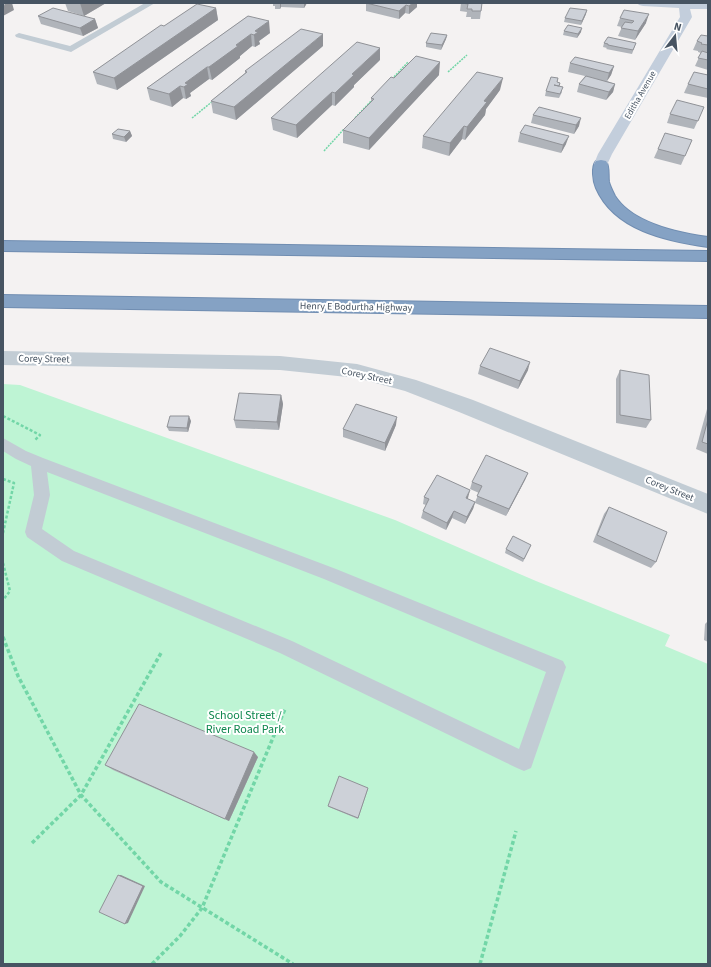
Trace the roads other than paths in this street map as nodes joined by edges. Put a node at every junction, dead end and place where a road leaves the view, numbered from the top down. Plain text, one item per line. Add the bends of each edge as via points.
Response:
1 (151, 3) edge
2 (643, 3) edge
3 (684, 4) edge
4 (708, 6) edge
5 (19, 35) dead end
6 (601, 164) joint
7 (708, 242) edge
8 (3, 246) edge
9 (708, 256) edge
10 (3, 301) edge
11 (708, 312) edge
12 (3, 358) edge
13 (3, 444) edge
14 (38, 462) junction
15 (708, 504) edge

1 - 5 lane via 71,49
2 - 3 street
3 - 4 street
3 - 6 street, Editha Avenue via 686,17
6 - 7 highway via 599,174 604,191 625,214 656,231
8 - 9 highway
10 - 11 highway, Henry E Bodurtha Highway
12 - 15 street, Corey Street via 280,363 358,371 409,385
13 - 14 lane
14 - 14 lane via 330,574 557,667 524,761 286,647 68,556 33,532 42,495

